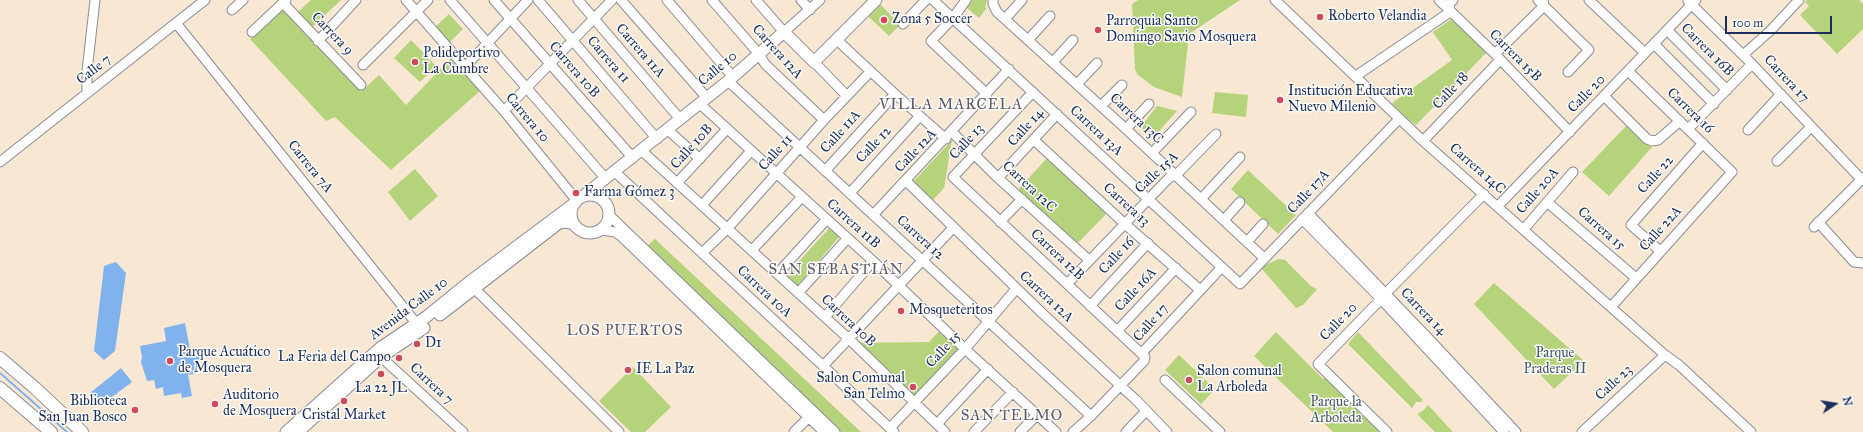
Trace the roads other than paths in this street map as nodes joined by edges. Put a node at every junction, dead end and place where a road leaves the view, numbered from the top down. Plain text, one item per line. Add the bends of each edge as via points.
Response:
1 (95, 0) edge
2 (205, 0) edge
3 (243, 0) edge
4 (356, 0) edge
5 (406, 0) edge
6 (428, 0) edge
7 (450, 0) edge
8 (494, 0) edge
9 (528, 0) edge
10 (538, 0) edge
11 (578, 0) edge
12 (612, 0) edge
13 (621, 0) edge
14 (712, 0) edge
15 (756, 0) edge
16 (801, 0) edge
17 (820, 0) edge
18 (876, 0) edge
19 (926, 0) edge
20 (933, 0) edge
21 (966, 0) edge
22 (993, 0) edge
23 (1022, 0) edge
24 (1275, 0) edge
25 (1439, 0) edge
26 (1453, 0) edge
27 (1589, 0) edge
28 (1799, 0) edge
29 (1692, 1) edge
30 (284, 2) edge
31 (672, 2) edge
32 (1541, 2) edge
33 (232, 10) dead end
34 (810, 10) junction
35 (416, 12) junction
36 (1450, 12) junction
37 (1050, 16) dead end
38 (953, 18) junction
39 (511, 19) junction
40 (594, 19) junction
41 (1005, 19) junction
42 (176, 22) junction
43 (903, 24) dead end
44 (1667, 30) junction
45 (252, 32) dead end
46 (784, 32) junction
47 (837, 40) junction
48 (1028, 40) junction
49 (1073, 40) dead end
50 (318, 41) junction
51 (573, 41) junction
52 (488, 43) junction
53 (1654, 44) junction
54 (1645, 53) junction
55 (759, 54) junction
56 (1743, 55) junction
57 (1497, 57) junction
58 (814, 62) junction
59 (1053, 62) junction
60 (1097, 63) dead end
61 (550, 64) junction
62 (1752, 64) junction
63 (362, 65) dead end
64 (465, 67) junction
65 (1009, 70) junction
66 (1628, 71) junction
67 (870, 72) junction
68 (1568, 72) dead end
69 (1356, 76) junction
70 (731, 79) junction
71 (1077, 84) junction
72 (361, 85) dead end
73 (1122, 85) dead end
74 (526, 88) junction
75 (1727, 90) junction
76 (1033, 92) junction
77 (87, 93) junction
78 (895, 94) junction
79 (987, 94) junction
80 (1780, 94) junction
81 (847, 96) junction
82 (1604, 96) junction
83 (703, 101) junction
84 (1149, 104) dead end
85 (1714, 104) junction
86 (1101, 106) junction
87 (504, 111) junction
88 (1191, 112) dead end
89 (1057, 114) junction
90 (919, 117) junction
91 (1399, 119) junction
92 (680, 120) junction
93 (824, 120) junction
94 (1680, 121) junction
95 (1812, 127) junction
96 (1688, 128) junction
97 (727, 129) junction
98 (1126, 129) junction
99 (668, 130) junction
100 (1748, 130) dead end
101 (1570, 132) junction
102 (1216, 134) dead end
103 (949, 136) junction
104 (657, 139) junction
105 (1034, 140) junction
106 (1423, 141) junction
107 (1703, 143) junction
108 (800, 148) junction
109 (642, 151) junction
110 (751, 151) junction
111 (1152, 153) junction
112 (975, 154) junction
113 (1240, 157) dead end
114 (633, 158) junction
115 (700, 159) junction
116 (1777, 161) dead end
117 (0, 162) edge
118 (825, 171) junction
119 (1573, 172) dead end
120 (1732, 172) joint
121 (776, 174) junction
122 (1176, 175) junction
123 (610, 176) junction
124 (953, 177) joint
125 (998, 178) junction
126 (1862, 178) edge
127 (906, 181) junction
128 (677, 183) junction
129 (850, 192) junction
130 (1484, 194) junction
131 (802, 197) junction
132 (601, 199) junction
133 (1149, 199) junction
134 (1201, 199) junction
135 (578, 200) junction
136 (1022, 200) junction
137 (1240, 202) dead end
138 (1547, 202) junction
139 (702, 206) junction
140 (1498, 206) junction
141 (874, 214) junction
142 (609, 215) junction
143 (1305, 216) junction
144 (827, 219) junction
145 (1224, 220) junction
146 (1000, 222) junction
147 (574, 224) junction
148 (1125, 224) junction
149 (1263, 224) dead end
150 (953, 228) junction
151 (1524, 228) junction
152 (727, 229) junction
153 (601, 230) junction
154 (847, 239) junction
155 (1247, 242) junction
156 (1148, 243) junction
157 (752, 250) junction
158 (1660, 251) junction
159 (702, 253) junction
160 (1264, 258) junction
161 (649, 259) junction
162 (923, 260) junction
163 (1089, 260) junction
164 (873, 261) junction
165 (1863, 263) edge
166 (1222, 267) junction
167 (1176, 268) junction
168 (778, 273) junction
169 (1636, 278) junction
170 (1067, 284) junction
171 (1240, 284) joint
172 (898, 286) junction
173 (474, 289) junction
174 (1016, 289) junction
175 (1200, 290) junction
176 (798, 293) junction
177 (1383, 296) junction
178 (1090, 306) junction
179 (1611, 307) junction
180 (825, 317) junction
181 (990, 320) junction
182 (419, 327) junction
183 (1117, 331) junction
184 (849, 339) junction
185 (965, 349) junction
186 (1142, 353) junction
187 (1665, 355) junction
188 (381, 357) junction
189 (0, 358) edge
190 (823, 366) junction
191 (988, 369) junction
192 (1165, 380) dead end
193 (1121, 385) junction
194 (0, 388) edge
195 (1013, 392) junction
196 (913, 402) junction
197 (1146, 411) junction
198 (812, 414) junction
199 (1037, 414) junction
200 (1091, 416) junction
201 (937, 424) junction
202 (892, 430) edge
203 (51, 432) edge
204 (82, 432) edge
205 (286, 432) edge
206 (298, 432) edge
207 (463, 432) edge
208 (619, 432) edge
209 (794, 432) edge
210 (824, 432) edge
211 (835, 432) edge
212 (945, 432) edge
213 (974, 432) edge
214 (1020, 432) edge
215 (1056, 432) edge
216 (1073, 432) edge
217 (1126, 432) edge
218 (1167, 432) edge
219 (1220, 432) edge
220 (1387, 432) edge
221 (1504, 432) edge
222 (1516, 432) edge
223 (1582, 432) edge
224 (1751, 432) edge

1 - 77 street
2 - 42 street, Calle 7
3 - 33 street
4 - 50 street
5 - 35 street, Carrera 10
6 - 35 street
7 - 52 street, Carrera 10A
8 - 39 street, Carrera 10B
9 - 39 street
10 - 51 street, Carrera 11
11 - 40 street, Carrera 11A
12 - 40 street
13 - 83 street, Carrera 11B
14 - 55 street, Carrera 12A
15 - 46 street
16 - 34 street
17 - 34 street, Calle 10
18 - 47 street
19 - 43 street
20 - 38 street, Carrera 13A
21 - 38 street
22 - 41 street, Carrera 13C via 994,8
23 - 41 street
24 - 69 street, Carrera 14C
25 - 36 street, Carrera 15B
26 - 36 street via 1449,4
27 - 54 street
28 - 56 street
29 - 44 street, Calle 20
29 - 56 street, Carrera 17
30 - 45 street
30 - 50 street, Carrera 9
31 - 70 street, Carrera 12
32 - 57 street
32 - 68 street via 1589,50
34 - 46 street, Calle 10
35 - 63 street
35 - 64 street, Carrera 10
36 - 57 street, Carrera 15B
36 - 69 street
37 - 48 street
38 - 65 street, Carrera 13A
38 - 79 street via 931,41
39 - 52 street
39 - 61 street, Carrera 10B
40 - 51 street
40 - 92 street, Carrera 11A
41 - 48 street, Carrera 13C
42 - 77 street, Calle 7
42 - 182 street, Carrera 7A
44 - 53 street, Calle 20
44 - 75 street, Carrera 16B
46 - 55 street, Calle 10
46 - 58 street
47 - 58 street
47 - 67 street, Carrera 12C
48 - 59 street, Carrera 13C
49 - 59 street
50 - 72 street, Carrera 9
51 - 61 street
51 - 104 street, Carrera 11
52 - 64 street
52 - 74 street, Carrera 10A
53 - 54 street, Calle 20
53 - 85 street
54 - 66 street, Calle 20
55 - 70 street, Calle 10
55 - 93 street, Carrera 12A via 766,64
56 - 62 street, Carrera 17
57 - 101 street, Carrera 15B
57 - 106 street, Calle 18
58 - 81 street
59 - 71 street, Carrera 13C
60 - 71 street
61 - 74 street
61 - 114 street, Carrera 10B
62 - 75 street
62 - 80 street, Carrera 17
64 - 87 street, Carrera 10
65 - 76 street, Carrera 13A
65 - 79 street, Calle 12A
66 - 82 street, Calle 20
66 - 94 street, Carrera 16
67 - 78 street, Carrera 12C
67 - 81 street, Calle 11
69 - 91 street, Carrera 14C
70 - 83 street, Calle 10
70 - 108 street, Carrera 12
71 - 86 street, Carrera 13C
73 - 86 street
74 - 87 street
74 - 123 street, Carrera 10A
75 - 85 street
76 - 89 street, Carrera 13A
76 - 112 street, Calle 13
77 - 117 street, Calle 7
78 - 90 street, Carrera 12C
78 - 118 street, Calle 11A
79 - 103 street, Calle 12A
80 - 95 street, Carrera 17
80 - 100 street
81 - 93 street, Calle 11
82 - 94 street via 1652,141 1658,140
82 - 101 street, Calle 20
83 - 92 street, Calle 10
83 - 97 street, Carrera 11B
84 - 98 street
85 - 96 street
86 - 98 street, Carrera 13C
87 - 135 street, Carrera 10
88 - 111 street
89 - 105 street, Calle 14
89 - 133 street, Carrera 13A
90 - 103 street, Carrera 12C
90 - 129 street, Calle 12
91 - 106 street, Carrera 14C
91 - 143 street, Calle 17A
92 - 99 street, Calle 10
93 - 108 street, Calle 11
94 - 96 street, Carrera 16
95 - 116 street
95 - 126 street, Carrera 17
96 - 107 street, Carrera 16
97 - 110 street, Carrera 11B
97 - 115 street, Calle 10B
98 - 111 street, Carrera 13C
99 - 104 street, Calle 10
99 - 115 street
101 - 140 street, Calle 20
102 - 122 street, Calle 15A
103 - 112 street, Carrera 12C
103 - 127 street, Calle 12A
104 - 109 street, Calle 10
105 - 125 street, Calle 14
105 - 148 street, Carrera 13
106 - 130 street, Carrera 14C
107 - 120 street, Carrera 16
107 - 158 street, Calle 22 via 1631,225
108 - 118 street, Carrera 12
108 - 121 street, Calle 11
109 - 114 street, Calle 10
109 - 128 street, Carrera 10B
110 - 121 street, Carrera 11B
110 - 139 street, Calle 11
111 - 122 street, Carrera 13C
112 - 124 street, Calle 13
112 - 125 street, Carrera 12C
113 - 134 street
114 - 123 street, Avenida Calle 10
115 - 128 street, Calle 10B
118 - 129 street, Carrera 12
119 - 138 street, Calle 20A
120 - 158 street, Calle 22A
121 - 131 street, Carrera 11B
121 - 152 street, Calle 11
122 - 133 street, Calle 15A via 1170,177
122 - 134 street, Carrera 13C
123 - 132 street via 600,194
123 - 135 street, Avenida Calle 10
123 - 159 street, Carrera 10A
124 - 146 street, Carrera 12B
125 - 136 street, Carrera 12C
126 - 165 street via 1816,225 1854,262
127 - 141 street, Calle 12A
127 - 150 street, Carrera 12A
128 - 139 street, Carrera 10B
129 - 141 street, Carrera 12
130 - 140 street, Carrera 14C
130 - 177 street, Calle 20
131 - 144 street, Carrera 11B
131 - 157 street
132 - 135 street via 588,196
132 - 142 street via 608,208
133 - 148 street, Calle 15A
133 - 166 street, Carrera 13A
134 - 145 street, Carrera 13C
135 - 147 street via 571,214
135 - 182 street, Avenida Calle 10 via 468,283
136 - 146 street
136 - 163 street, Carrera 12C
137 - 145 street
138 - 151 street, Calle 20A
138 - 169 street, Carrera 15
139 - 152 street, Carrera 10B
140 - 151 street, Carrera 14C
141 - 162 street, Carrera 12
142 - 153 street
142 - 161 street
143 - 160 street, Calle 17A
143 - 177 street, Carrera 14
144 - 154 street, Carrera 11B
144 - 168 street
145 - 155 street, Carrera 13C
146 - 170 street, Carrera 12B
147 - 153 street via 578,229 589,233
147 - 173 street, Avenida Calle 10 via 559,223
148 - 156 street, Carrera 13
148 - 163 street, Calle 15A
149 - 155 street
150 - 162 street
150 - 174 street, Carrera 12A
151 - 179 street, Carrera 14C
152 - 157 street, Carrera 10B
152 - 159 street, Calle 11
153 - 161 street via 615,232
154 - 164 street, Carrera 11B
154 - 176 street
155 - 160 street, Carrera 13C
156 - 167 street, Carrera 13
156 - 178 street, Calle 16
157 - 168 street, Carrera 10B
158 - 169 street, Calle 22A
159 - 190 street, Carrera 10A
160 - 171 street, Calle 17A
161 - 198 street
162 - 172 street
162 - 181 street, Carrera 12
163 - 170 street, Calle 15A
164 - 172 street, Carrera 11B
164 - 180 street
166 - 171 street, Carrera 13A
166 - 175 street, Calle 17
167 - 175 street, Carrera 13
167 - 183 street, Calle 16A
168 - 176 street, Carrera 10B
169 - 179 street, Calle 22A
170 - 178 street, Carrera 12B
172 - 184 street
172 - 185 street, Carrera 11B
173 - 182 street, Avenida Calle 10
173 - 208 street
174 - 181 street, Calle 15
174 - 193 street, Carrera 12A
175 - 186 street, Calle 17
176 - 180 street, Carrera 10B
177 - 220 street, Calle 20 via 1318,364
177 - 221 street, Carrera 14
177 - 222 street, Carrera 14
178 - 183 street, Carrera 12B
179 - 187 street, Carrera 14C
180 - 184 street, Carrera 10B
181 - 185 street, Calle 15
181 - 200 street, Carrera 12
182 - 188 street, Avenida Calle 10
182 - 205 street, Avenida Calle 10 via 380,348
183 - 186 street, Carrera 12B
184 - 190 street
184 - 196 street, Carrera 10B
185 - 191 street, Carrera 11B
185 - 196 street, Calle 15
186 - 193 street, Calle 17 via 1144,361
187 - 223 street, Calle 23
187 - 224 street
188 - 206 street, Avenida Calle 10
188 - 207 street, Carrera 7
189 - 204 main road
190 - 202 street, Carrera 10A
191 - 195 street, Carrera 11B
191 - 201 street
192 - 219 street
193 - 197 street, Carrera 12A
193 - 200 street, Calle 17
194 - 203 main road
195 - 199 street, Carrera 11B
195 - 213 street
196 - 201 street, Carrera 10B
196 - 202 street, Calle 15
197 - 217 street
197 - 218 street, Carrera 12A
198 - 209 street
198 - 210 street
198 - 211 street
199 - 214 street
199 - 215 street, Carrera 11B
200 - 216 street, Calle 17
201 - 212 street, Carrera 10B

